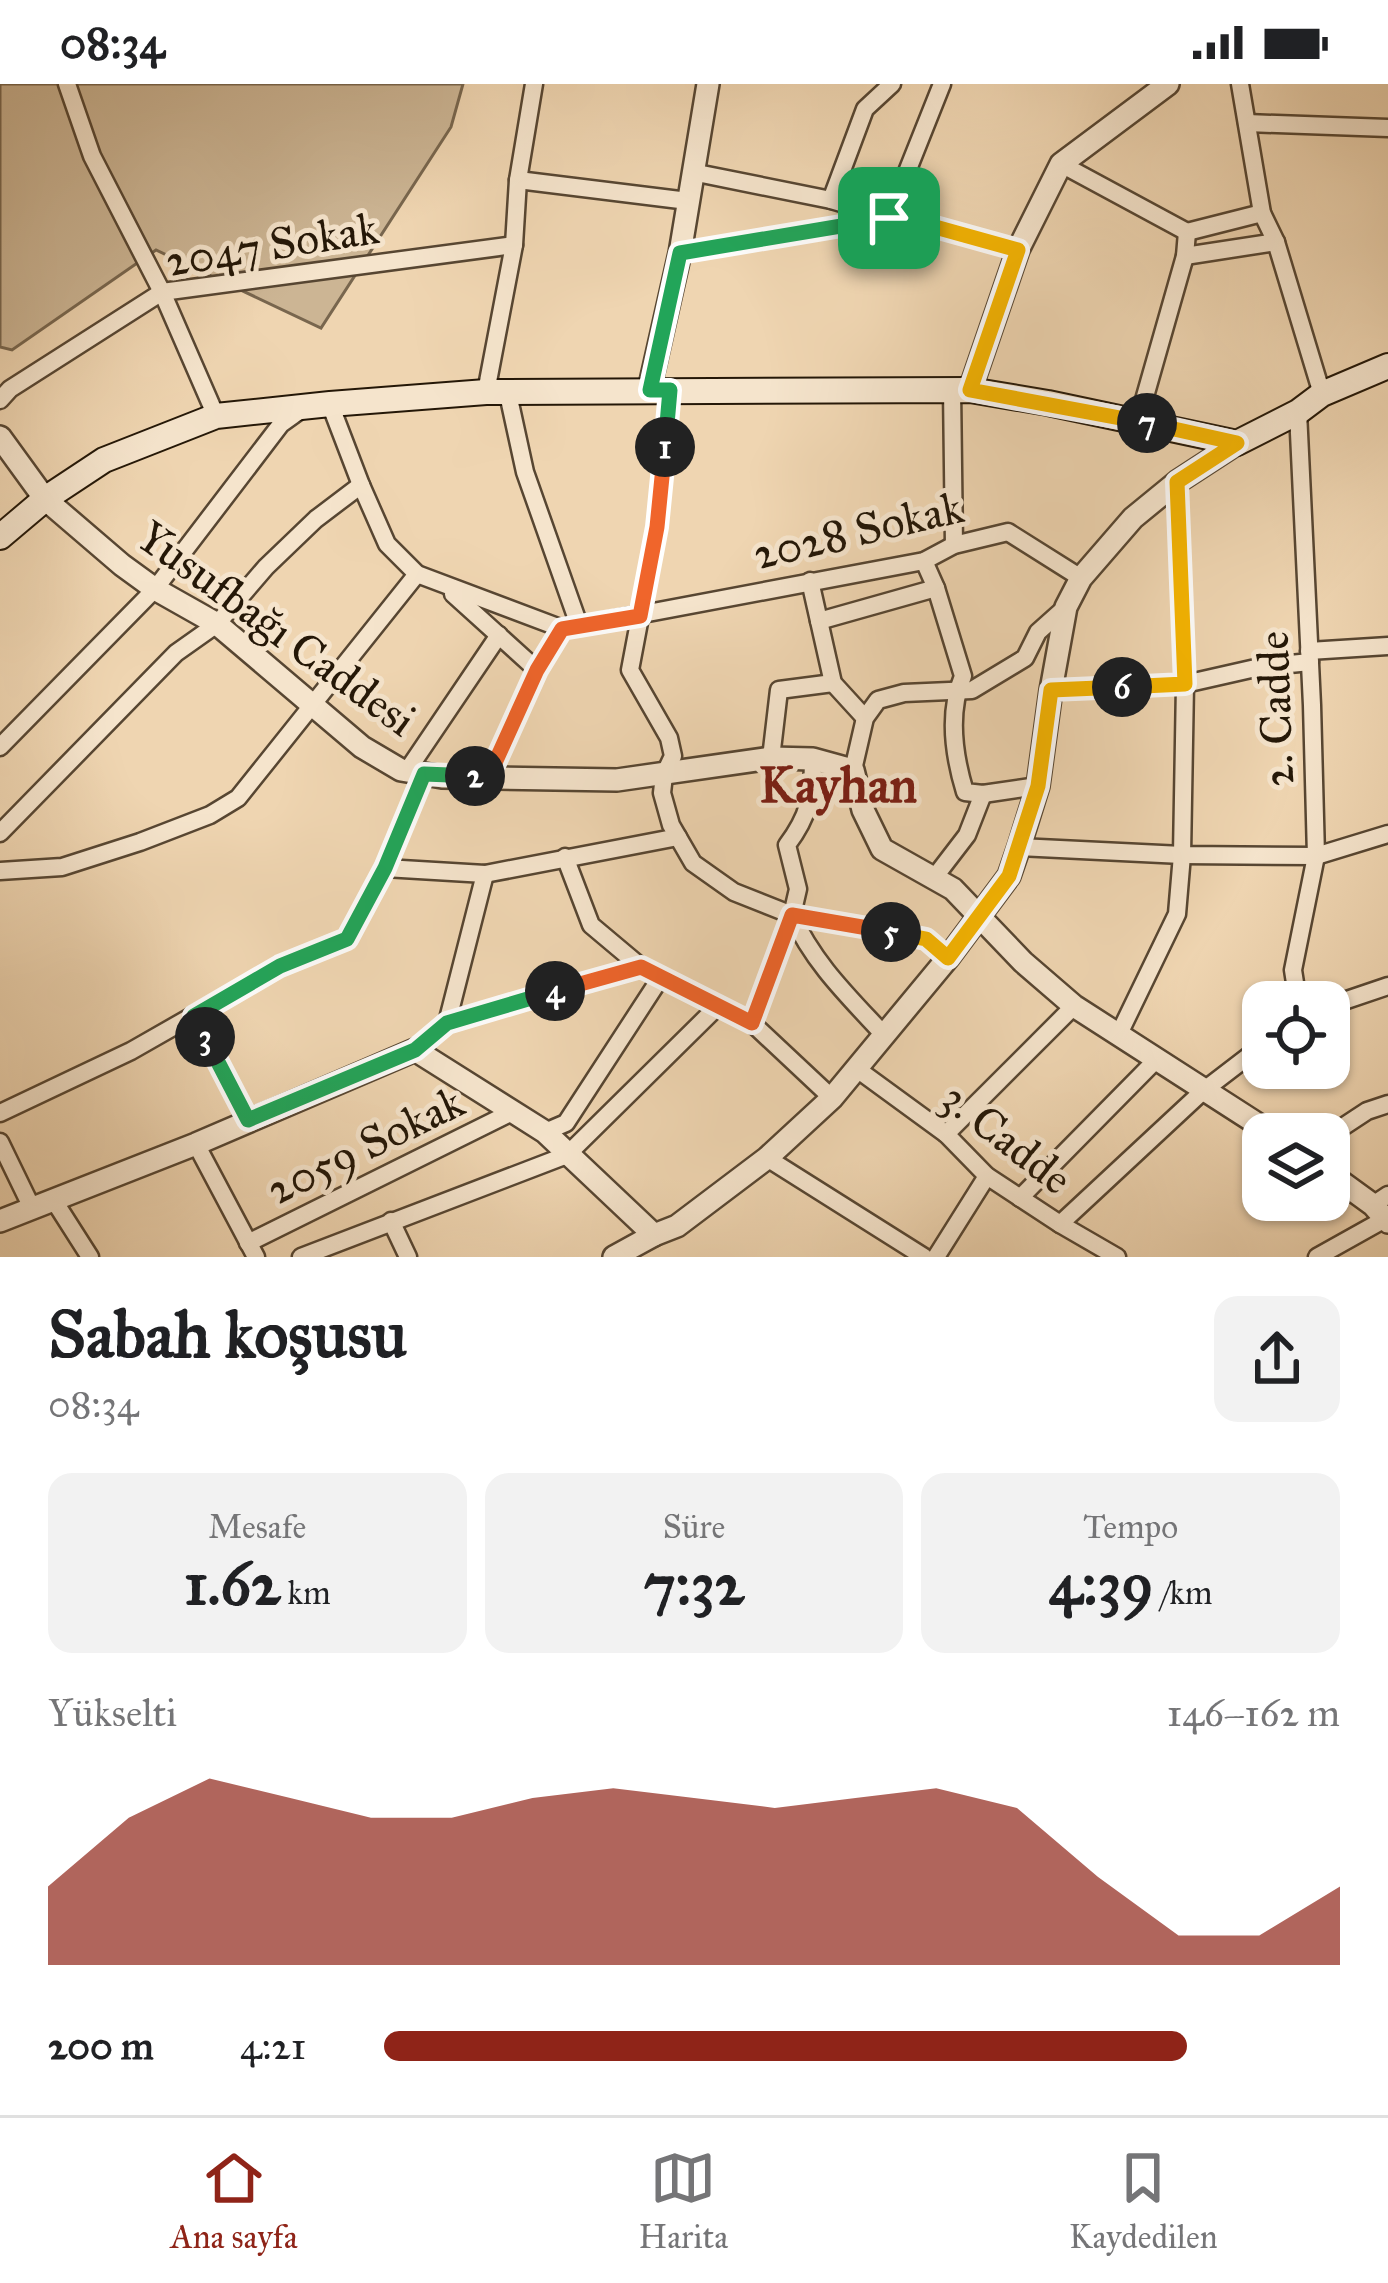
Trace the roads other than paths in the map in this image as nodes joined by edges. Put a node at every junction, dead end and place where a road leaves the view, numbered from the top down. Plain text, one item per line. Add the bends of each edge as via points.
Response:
1 (67, 84) edge
2 (534, 84) edge
3 (708, 84) edge
4 (892, 84) edge
5 (942, 84) edge
6 (1168, 84) edge
7 (1240, 84) edge
8 (1246, 124) junction
9 (1388, 128) edge
10 (1060, 164) junction
11 (692, 172) junction
12 (518, 179) junction
13 (831, 200) junction
14 (688, 201) junction
15 (1262, 213) junction
16 (889, 218) junction
17 (1187, 232) junction
18 (1276, 242) junction
19 (514, 245) junction
20 (1018, 250) junction
21 (680, 253) junction
22 (1185, 256) junction
23 (162, 292) junction
24 (1388, 366) edge
25 (660, 390) junction
26 (961, 390) junction
27 (497, 393) junction
28 (1322, 394) junction
29 (0, 400) edge
30 (317, 405) junction
31 (1298, 412) junction
32 (216, 416) junction
33 (1138, 421) junction
34 (0, 437) edge
35 (1237, 443) junction
36 (1177, 482) junction
37 (361, 485) junction
38 (45, 499) junction
39 (0, 537) edge
40 (954, 545) junction
41 (924, 561) junction
42 (417, 574) junction
43 (1081, 578) junction
44 (810, 581) junction
45 (443, 585) junction
46 (936, 588) junction
47 (155, 589) junction
48 (1066, 607) junction
49 (640, 616) junction
50 (819, 620) junction
51 (217, 624) junction
52 (570, 627) junction
53 (499, 635) junction
54 (1388, 646) edge
55 (1309, 657) junction
56 (537, 670) junction
57 (833, 683) junction
58 (1185, 684) junction
59 (1051, 690) junction
60 (957, 692) junction
61 (310, 705) junction
62 (865, 718) junction
63 (0, 747) edge
64 (771, 758) junction
65 (813, 759) junction
66 (853, 770) junction
67 (416, 772) junction
68 (664, 775) junction
69 (489, 776) junction
70 (1038, 786) junction
71 (983, 794) junction
72 (0, 833) edge
73 (1388, 835) edge
74 (678, 836) junction
75 (1019, 847) junction
76 (1182, 855) junction
77 (1316, 856) junction
78 (565, 857) junction
79 (385, 868) junction
80 (0, 871) edge
81 (485, 874) junction
82 (934, 878) junction
83 (792, 915) junction
84 (979, 917) junction
85 (948, 958) junction
86 (641, 967) junction
87 (661, 977) junction
88 (1295, 981) edge
89 (1388, 986) edge
90 (1350, 999) edge
91 (1074, 1006) junction
92 (717, 1007) junction
93 (194, 1016) junction
94 (447, 1023) junction
95 (752, 1023) junction
96 (885, 1036) junction
97 (1118, 1036) junction
98 (415, 1050) junction
99 (1156, 1060) junction
100 (1242, 1061) edge
101 (857, 1069) junction
102 (1203, 1091) junction
103 (832, 1098) junction
104 (1388, 1104) edge
105 (2, 1106) edge
106 (514, 1111) junction
107 (1242, 1115) edge
108 (248, 1120) junction
109 (1350, 1122) edge
110 (545, 1132) junction
111 (946, 1134) junction
112 (0, 1142) edge
113 (196, 1144) junction
114 (567, 1155) junction
115 (767, 1158) junction
116 (987, 1176) junction
117 (1350, 1187) edge
118 (1019, 1198) junction
119 (53, 1199) junction
120 (32, 1208) junction
121 (1384, 1210) edge
122 (0, 1221) edge
123 (391, 1221) junction
124 (1060, 1224) junction
125 (655, 1234) junction
126 (252, 1250) edge
127 (628, 1254) edge
128 (89, 1257) edge
129 (301, 1257) edge
130 (408, 1257) edge
131 (924, 1257) edge
132 (936, 1257) edge
133 (1117, 1257) edge
134 (1318, 1257) edge

1 - 23 street via 92,156
2 - 12 street
3 - 11 street
4 - 13 street via 865,109
5 - 16 street
6 - 10 street
7 - 8 street
8 - 9 street
8 - 15 street
10 - 17 street
10 - 20 street
11 - 13 street
11 - 14 street
12 - 14 street
12 - 19 street
13 - 16 street
14 - 21 street
15 - 17 street
15 - 18 street
16 - 20 street
16 - 21 street
17 - 22 street
18 - 22 street
18 - 28 street
19 - 23 street, 2047 Sokak
19 - 27 street
20 - 26 street
21 - 25 street
22 - 33 street
23 - 29 street, 2047 Sokak
23 - 32 street
24 - 28 main road
25 - 26 main road
25 - 27 main road
25 - 49 street via 657,527
26 - 33 main road
26 - 40 street
27 - 30 main road
27 - 52 street
28 - 31 main road
30 - 32 main road
30 - 37 street
30 - 47 street via 281,424
31 - 35 main road
31 - 55 street, 2. Cadde
32 - 38 main road via 104,460
33 - 35 main road
34 - 38 street, Yusufbağı Caddesi
35 - 36 street
36 - 43 street via 1132,518
36 - 58 street
37 - 42 street via 387,544
37 - 51 street via 266,567
38 - 39 main road
38 - 47 street, Yusufbağı Caddesi
40 - 41 street, 2028 Sokak
40 - 43 street, 2028 Sokak via 1008,532
41 - 44 street, 2028 Sokak
41 - 46 street
42 - 45 street
42 - 61 street
43 - 48 street
44 - 49 street, 2028 Sokak
44 - 50 street
45 - 52 street
45 - 53 street
46 - 50 street
46 - 60 street via 963,676
47 - 51 street, Yusufbağı Caddesi
47 - 63 street
48 - 59 street
48 - 60 street via 1038,632 1025,658
49 - 52 street, 2028 Sokak
49 - 68 street via 630,670 669,739 673,756
50 - 57 street
51 - 61 street, Yusufbağı Caddesi
51 - 72 street via 176,653
52 - 56 street
53 - 56 street
53 - 67 street
54 - 55 street
55 - 58 street
55 - 77 street, 2. Cadde
56 - 69 street
57 - 62 street
57 - 64 street via 778,690
58 - 59 street
58 - 76 street
59 - 70 street
60 - 62 street via 878,700
60 - 71 street via 954,756 965,792
61 - 67 street, Yusufbağı Caddesi via 362,747
61 - 80 street via 238,798 210,815 62,867
62 - 66 street
64 - 65 street, Yusufbağı Caddesi
64 - 68 street, Yusufbağı Caddesi
65 - 66 street, Yusufbağı Caddesi
65 - 83 street via 813,796 787,845 798,889
66 - 82 street via 882,849
67 - 69 street, Yusufbağı Caddesi
67 - 79 street
68 - 69 street, Yusufbağı Caddesi
68 - 74 street
70 - 71 street
70 - 75 street
71 - 82 street via 967,835
73 - 77 street
74 - 78 street
74 - 83 street via 693,863 734,892
75 - 76 street
75 - 84 street
76 - 77 street
76 - 97 street via 1177,914
77 - 88 street, 2. Cadde
78 - 81 street
78 - 86 street via 591,926
79 - 81 street
79 - 93 street via 347,939 280,966
81 - 94 street
82 - 84 street
83 - 85 street via 926,939
83 - 95 street
83 - 96 street via 826,972
84 - 85 street
84 - 91 street
85 - 96 street
86 - 87 street
86 - 94 street
87 - 92 street
87 - 110 street via 566,1123
89 - 90 street
91 - 97 street
91 - 111 street
92 - 95 street
92 - 114 street
93 - 105 street
93 - 108 street
94 - 98 street
95 - 103 street
96 - 101 street
97 - 99 street
98 - 106 street
98 - 108 street
99 - 102 street
99 - 118 street
100 - 102 street
101 - 103 street
101 - 111 street, 3. Cadde
102 - 107 street
102 - 124 street
103 - 115 street
104 - 109 street
106 - 110 street
106 - 126 street, 2059 Sokak
108 - 113 street
110 - 114 street
111 - 116 street, 3. Cadde
112 - 120 street
113 - 119 street
113 - 126 street
114 - 123 street, 2059 Sokak
114 - 125 street
115 - 125 street
115 - 131 street
116 - 118 street, 3. Cadde
116 - 132 street
117 - 121 street
118 - 124 street, 3. Cadde
119 - 120 street
119 - 128 street
120 - 122 street
121 - 134 street
123 - 129 street, 2059 Sokak
123 - 130 street
124 - 133 street, 3. Cadde
125 - 127 street

